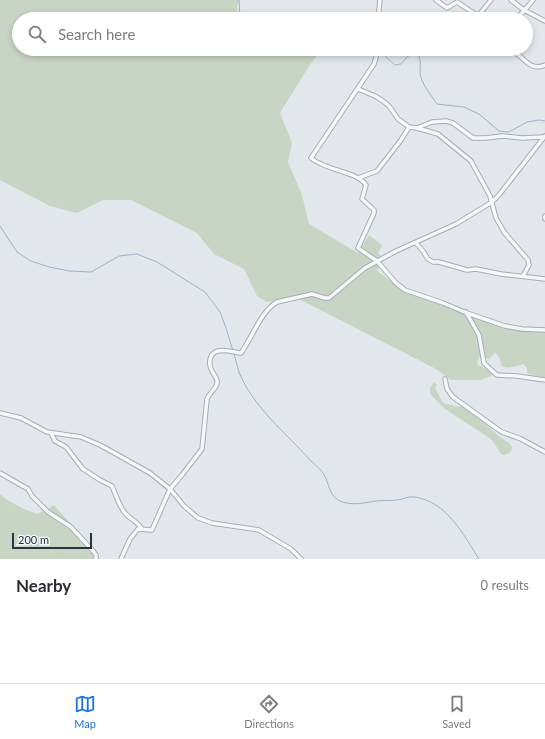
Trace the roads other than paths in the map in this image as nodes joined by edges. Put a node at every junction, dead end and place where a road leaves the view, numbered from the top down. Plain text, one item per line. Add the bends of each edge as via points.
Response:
1 (380, 0) edge
2 (436, 0) edge
3 (491, 0) edge
4 (511, 0) edge
5 (532, 0) edge
6 (524, 10) junction
7 (379, 12) edge
8 (471, 12) edge
9 (482, 12) edge
10 (528, 12) edge
11 (533, 15) edge
12 (545, 21) edge
13 (376, 56) edge
14 (520, 56) edge
15 (545, 65) edge
16 (358, 89) junction
17 (409, 127) junction
18 (417, 128) junction
19 (545, 136) edge
20 (358, 178) junction
21 (492, 202) junction
22 (416, 244) junction
23 (377, 262) junction
24 (523, 276) junction
25 (545, 279) edge
26 (466, 312) junction
27 (545, 330) edge
28 (445, 380) dead end
29 (545, 380) edge
30 (0, 412) edge
31 (51, 433) junction
32 (545, 452) edge
33 (0, 473) edge
34 (170, 489) junction
35 (142, 529) junction
36 (96, 559) edge
37 (121, 559) edge
38 (302, 559) edge

1 - 7 street
2 - 8 street via 447,8 457,2
3 - 9 street
4 - 6 street
5 - 6 street
6 - 10 street
11 - 12 street
13 - 16 street via 374,64
14 - 15 street via 530,65
16 - 17 street via 383,101 398,119
16 - 20 street via 311,158 327,167
17 - 18 street
17 - 20 street via 377,171
18 - 19 street via 432,122 446,121 453,123 473,138
18 - 21 street via 438,134 471,161
19 - 21 street
20 - 23 street via 366,185 362,199 374,213 358,248
21 - 22 street
21 - 24 street via 496,218 504,232 528,260
22 - 23 street via 396,251
22 - 24 street via 433,262 466,270 476,268
23 - 26 street via 405,290
23 - 34 street via 356,275 329,298 312,294 273,304 241,353 213,353 210,368 218,381 207,398 202,449
24 - 25 street
26 - 27 street via 512,328
26 - 29 street via 479,335 484,363 494,373
28 - 32 street via 447,389 453,397 496,428 521,438
30 - 31 street via 21,418
31 - 34 street via 81,437 100,445 150,473
31 - 35 street via 55,442 66,447 83,469 112,486 122,510
33 - 36 street via 28,489 48,512 71,527 93,551
34 - 35 street via 152,530
34 - 38 street via 198,518 217,524 259,530 292,549
35 - 37 street via 138,529 130,539

